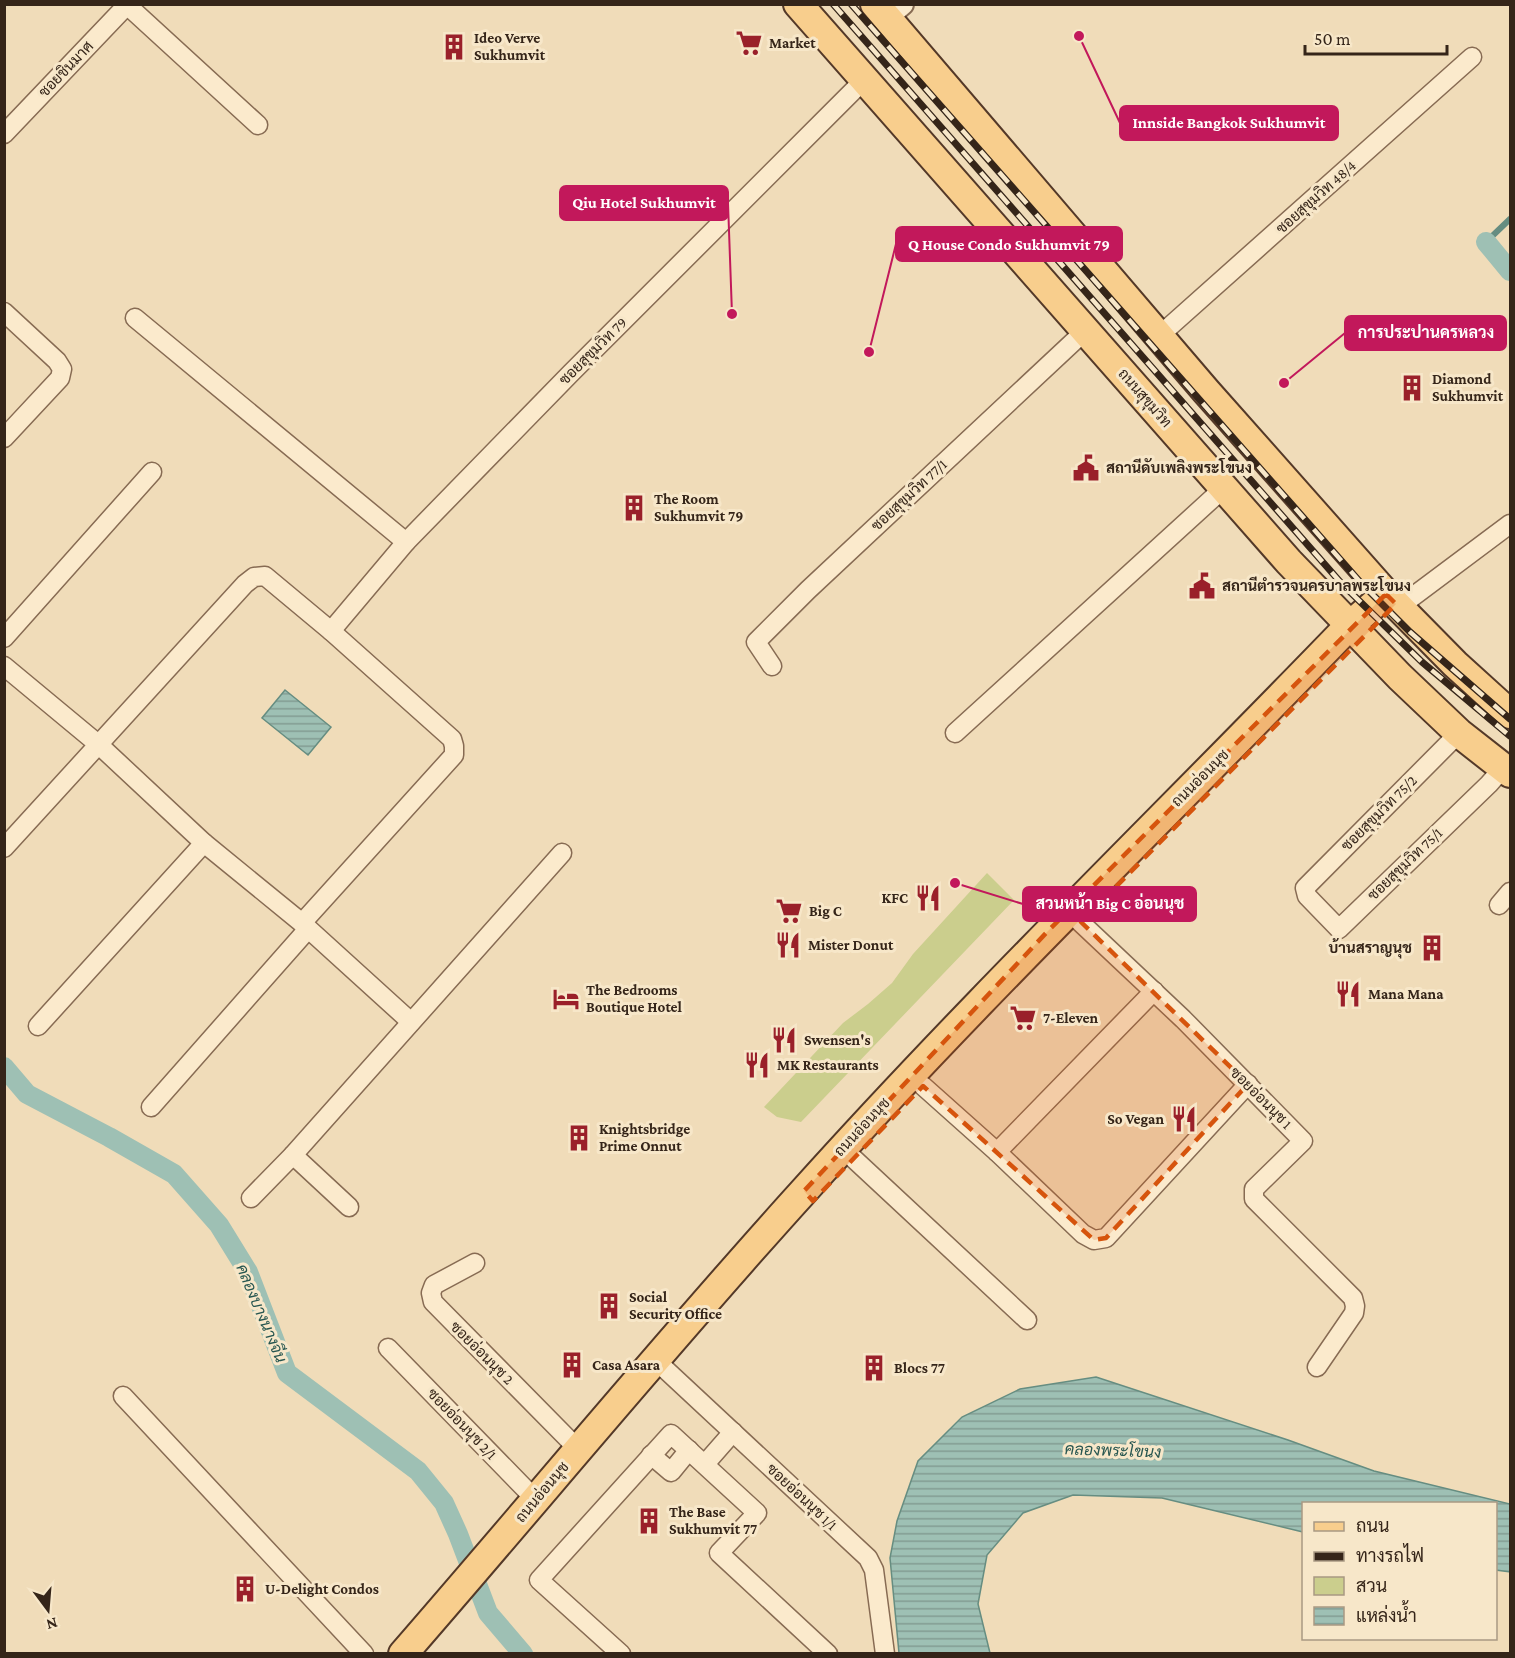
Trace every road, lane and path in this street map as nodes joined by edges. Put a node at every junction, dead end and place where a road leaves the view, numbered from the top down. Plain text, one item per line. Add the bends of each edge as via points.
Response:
1 (798, 4) edge
2 (128, 5) edge
3 (888, 9) edge
4 (1472, 57) dead end
5 (865, 79) junction
6 (258, 125) dead end
7 (4, 134) edge
8 (4, 312) edge
9 (135, 318) dead end
10 (1086, 330) junction
11 (1159, 336) junction
12 (4, 438) edge
13 (152, 472) dead end
14 (1221, 487) junction
15 (1510, 524) edge
16 (406, 542) junction
17 (1395, 603) junction
18 (331, 631) junction
19 (1354, 632) junction
20 (4, 638) edge
21 (4, 666) edge
22 (772, 666) dead end
23 (1510, 714) edge
24 (1460, 733) junction
25 (955, 734) dead end
26 (98, 744) junction
27 (1507, 770) edge
28 (204, 843) junction
29 (4, 848) edge
30 (562, 853) dead end
31 (1308, 896) joint
32 (1080, 922) junction
33 (305, 926) junction
34 (1154, 992) junction
35 (411, 1022) junction
36 (38, 1026) dead end
37 (1248, 1084) junction
38 (923, 1086) junction
39 (151, 1107) dead end
40 (997, 1152) junction
41 (293, 1155) junction
42 (854, 1159) junction
43 (808, 1196) junction
44 (251, 1198) dead end
45 (350, 1207) dead end
46 (475, 1263) dead end
47 (740, 1273) junction
48 (1027, 1320) dead end
49 (388, 1348) dead end
50 (1317, 1367) dead end
51 (665, 1369) junction
52 (123, 1396) dead end
53 (733, 1432) junction
54 (689, 1450) junction
55 (584, 1454) junction
56 (651, 1455) junction
57 (705, 1464) junction
58 (541, 1504) junction
59 (454, 1603) junction
60 (364, 1653) edge
61 (403, 1653) edge
62 (420, 1653) edge
63 (621, 1653) edge
64 (828, 1653) edge
65 (885, 1653) edge

1 - 5 main road, ถนนสุขุมวิท
2 - 6 street
2 - 7 street, ซอยชินมาศ
3 - 11 main road
4 - 11 street, ซอยสุขุมวิท 48/4
5 - 10 main road, ถนนสุขุมวิท
5 - 16 street, ซอยสุขุมวิท 79
8 - 12 street via 62,369 60,378
9 - 16 street
10 - 14 main road, ถนนสุขุมวิท
10 - 22 street, ซอยสุขุมวิท 77/1 via 756,642
11 - 17 main road
13 - 20 street
14 - 19 main road, ถนนสุขุมวิท
14 - 25 street
15 - 17 street via 1407,601
16 - 18 street, ซอยสุขุมวิท 79
17 - 19 main road
17 - 23 main road
18 - 26 street via 265,576 254,577
18 - 33 street via 452,739 454,755
19 - 24 main road, ถนนสุขุมวิท
19 - 32 main road, ถนนอ่อนนุช
19 - 43 main road, ถนนอ่อนนุช via 1040,939
21 - 26 street
24 - 27 main road, ถนนสุขุมวิท
24 - 31 street, ซอยสุขุมวิท 75/2 via 1305,888
26 - 28 street
26 - 29 street
27 - 31 street, ซอยสุขุมวิท 75/1 via 1339,928
28 - 33 street
28 - 36 street
30 - 35 street
32 - 34 street, ซอยอ่อนนุช 1
32 - 38 main road, ถนนอ่อนนุช
33 - 35 street
33 - 39 street
34 - 37 street, ซอยอ่อนนุช 1
34 - 40 street
35 - 41 street
37 - 40 street via 1106,1238 1094,1240 1083,1234
37 - 50 street, ซอยอ่อนนุช 1 via 1304,1141 1254,1189 1254,1198 1353,1298 1355,1306
38 - 40 street
38 - 42 main road, ถนนอ่อนนุช
41 - 44 street
41 - 45 street
42 - 43 main road, ถนนอ่อนนุช
42 - 48 street
43 - 47 main road, ถนนอ่อนนุช
46 - 55 street, ซอยอ่อนนุช 2 via 434,1286 433,1302
47 - 51 main road, ถนนอ่อนนุช
47 - 55 main road, ถนนอ่อนนุช
49 - 58 street, ซอยอ่อนนุช 2/1
51 - 53 street, ซอยอ่อนนุช 1/1
51 - 55 main road, ถนนอ่อนนุช
52 - 60 street
53 - 57 street
53 - 65 street, ซอยอ่อนนุช 1/1 via 868,1558 874,1570
54 - 56 street via 670,1434
54 - 56 street via 671,1472
54 - 57 street
55 - 58 main road, ถนนอ่อนนุช
56 - 63 street via 539,1580
57 - 64 street via 757,1513 719,1553
58 - 59 main road, ถนนอ่อนนุช
59 - 61 main road, ถนนอ่อนนุช
59 - 62 main road, ถนนอ่อนนุช

